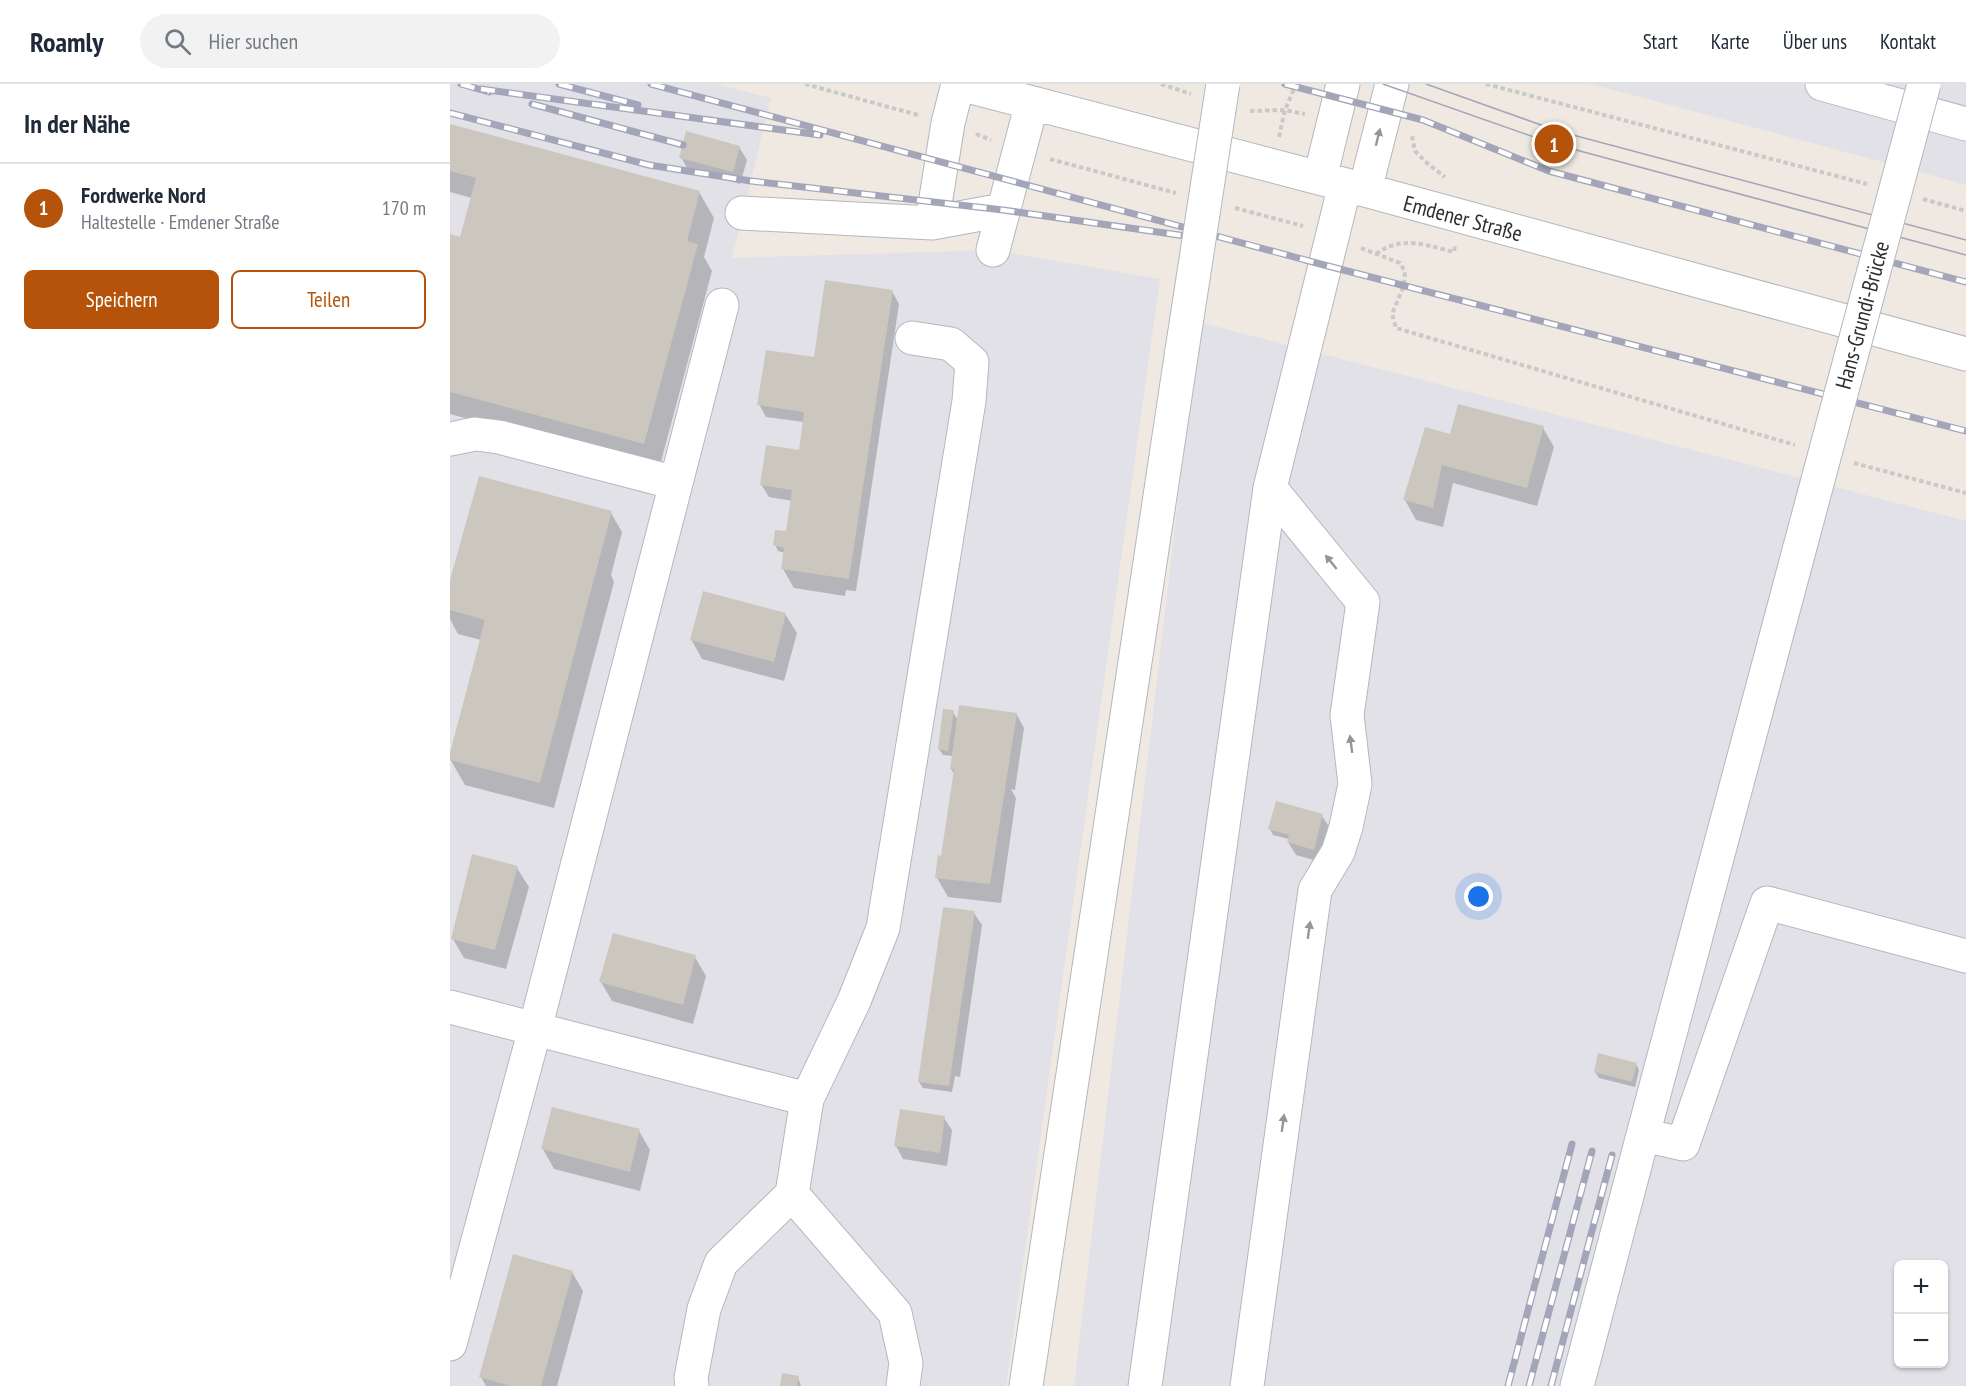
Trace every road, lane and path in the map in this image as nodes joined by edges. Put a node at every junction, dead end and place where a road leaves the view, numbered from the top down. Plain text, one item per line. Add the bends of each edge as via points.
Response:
1 (806, 84) edge
2 (959, 84) edge
3 (1223, 84) edge
4 (1296, 84) edge
5 (1343, 84) edge
6 (1392, 84) edge
7 (1486, 84) edge
8 (1822, 84) edge
9 (1924, 84) edge
10 (1032, 103) junction
11 (1285, 110) dead end
12 (948, 123) junction
13 (1966, 124) edge
14 (1019, 151) junction
15 (1343, 184) junction
16 (1876, 187) dead end
17 (1186, 195) dead end
18 (1921, 199) dead end
19 (1232, 208) dead end
20 (1003, 210) junction
21 (1966, 211) edge
22 (742, 213) dead end
23 (932, 223) junction
24 (1333, 237) junction
25 (993, 249) dead end
26 (722, 305) dead end
27 (912, 338) dead end
28 (1966, 354) edge
29 (450, 439) edge
30 (1802, 447) dead end
31 (1846, 460) dead end
32 (676, 483) junction
33 (1270, 488) junction
34 (1966, 493) edge
35 (1966, 956) edge
36 (450, 1007) edge
37 (535, 1029) junction
38 (807, 1099) junction
39 (1643, 1135) junction
40 (792, 1194) junction
41 (450, 1344) edge
42 (692, 1386) edge
43 (903, 1386) edge
44 (1026, 1386) edge
45 (1145, 1386) edge
46 (1247, 1386) edge
47 (1577, 1386) edge

1 - 12 path
2 - 10 street, Emdener Straße
2 - 12 street
3 - 44 street, bridge
4 - 11 path
5 - 15 street
15 -> 6 street
7 - 16 path
8 - 13 street
9 - 39 street, Hans-Grundi-Brücke, bridge
10 - 14 street
10 - 15 street, Emdener Straße
12 - 14 path
12 - 23 street
14 - 17 path
14 - 20 street
15 - 24 street
15 - 28 street, Emdener Straße
18 - 21 path
19 - 24 path
20 - 23 street
20 - 25 street
22 - 23 street
24 - 30 path via 1400,263 1406,272 1392,315 1396,328
24 - 33 street
26 - 32 street
27 - 38 street via 951,344 972,362 969,401 883,928 854,1001
29 - 32 street via 476,434 500,437
31 - 34 path
32 - 37 street
33 - 45 street
46 -> 33 street via 1315,890 1338,852 1355,784 1347,715 1363,602
35 - 39 street via 1767,903 1683,1144
36 - 37 street
37 - 38 street
37 - 41 street
38 - 40 street
39 - 47 street, Hans-Grundi-Brücke
40 - 42 street via 721,1263 704,1309
40 - 43 street via 895,1313 906,1364

